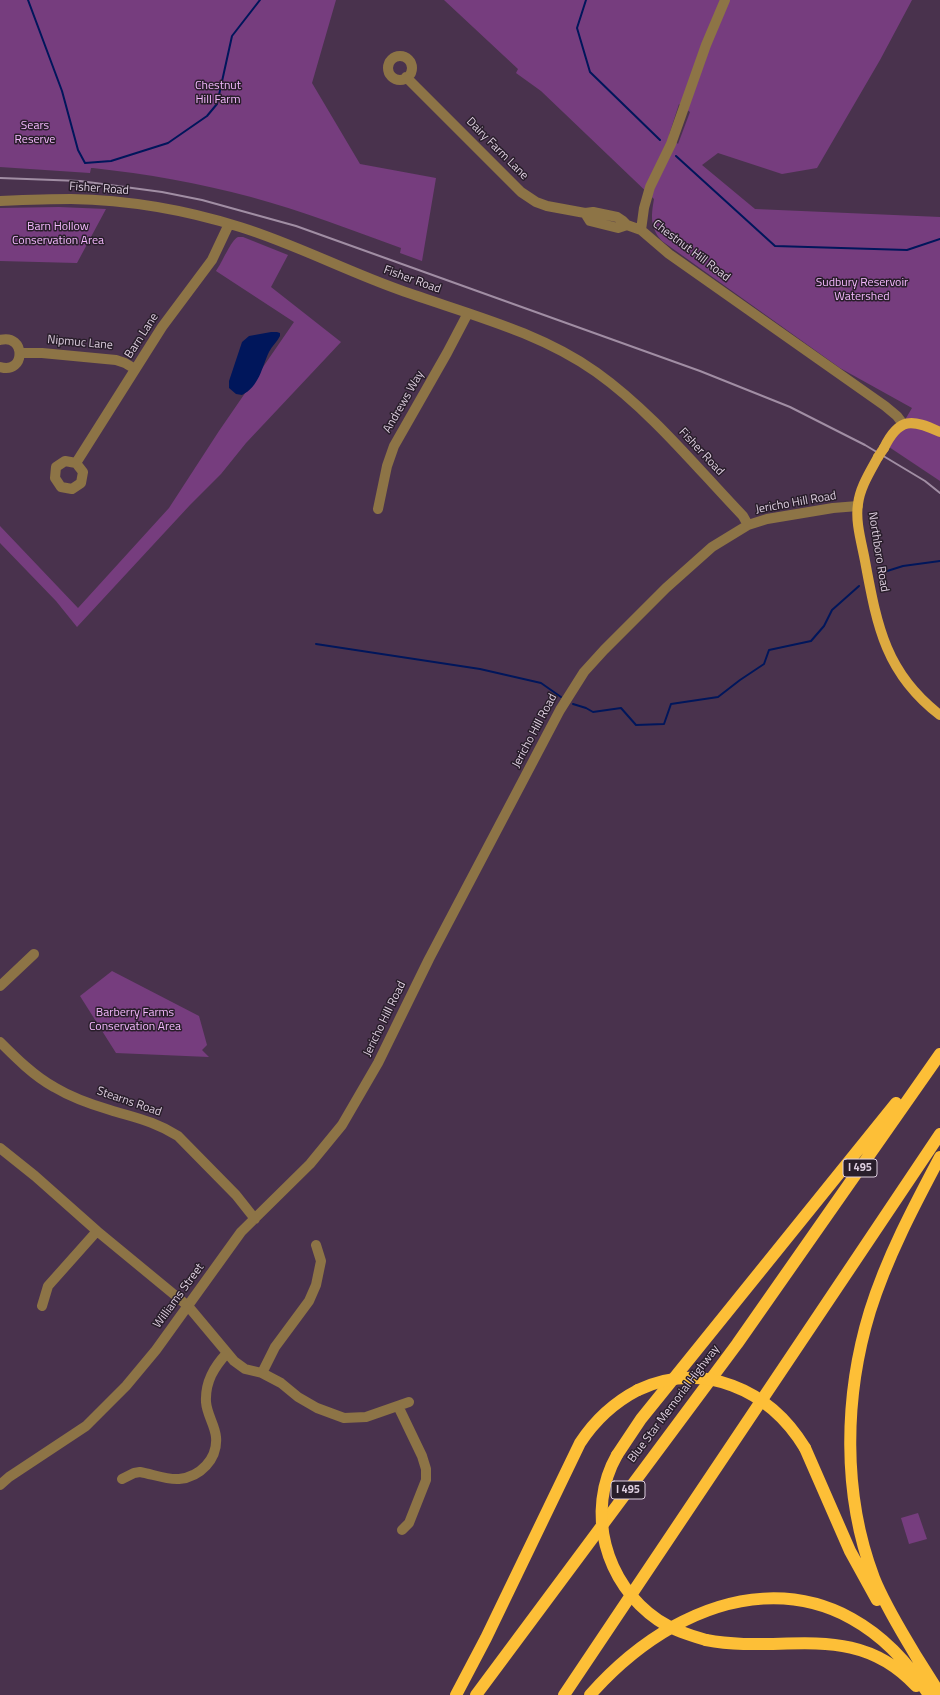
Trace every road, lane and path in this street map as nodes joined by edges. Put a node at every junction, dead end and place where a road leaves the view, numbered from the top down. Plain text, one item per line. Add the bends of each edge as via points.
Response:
1 (725, 0) edge
2 (406, 78) dead end
3 (0, 201) edge
4 (229, 224) junction
5 (641, 230) junction
6 (468, 313) junction
7 (0, 340) edge
8 (20, 353) junction
9 (0, 367) edge
10 (135, 369) junction
11 (903, 424) junction
12 (940, 432) edge
13 (76, 463) dead end
14 (858, 506) junction
15 (378, 509) dead end
16 (748, 525) junction
17 (940, 715) edge
18 (34, 954) dead end
19 (0, 986) edge
20 (0, 1042) edge
21 (940, 1050) edge
22 (940, 1054) edge
23 (358, 1099) joint
24 (940, 1134) edge
25 (0, 1148) edge
26 (940, 1157) edge
27 (255, 1218) junction
28 (97, 1231) junction
29 (316, 1245) dead end
30 (42, 1306) dead end
31 (188, 1306) junction
32 (227, 1353) junction
33 (262, 1372) junction
34 (409, 1402) dead end
35 (398, 1406) junction
36 (122, 1479) dead end
37 (0, 1485) edge
38 (402, 1530) dead end
39 (920, 1663) junction
40 (940, 1694) edge
41 (456, 1695) edge
42 (476, 1695) edge
43 (564, 1695) edge
44 (590, 1695) edge
45 (924, 1695) edge
46 (929, 1695) edge

1 - 5 street, Chestnut Hill Road via 671,144 650,187
2 - 5 street, Dairy Farm Lane via 521,192 542,204 617,217 627,225
3 - 4 street, Fisher Road via 72,199 145,205
4 - 6 street, Fisher Road
4 - 10 street, Barn Lane via 212,260
5 - 11 street, Chestnut Hill Road via 669,254 885,406
6 - 15 street, Andrews Way via 398,437 387,466
6 - 16 street, Fisher Road via 550,344 597,373 654,421 743,516
7 - 8 street via 13,341 19,347
8 - 9 street via 14,365
8 - 10 street, Nipmuc Lane via 118,360
10 - 13 street, Barn Lane
11 - 12 main road via 920,424
11 - 14 main road, Northboro Road, bridge via 892,434 878,457 864,483
14 - 16 street, Jericho Hill Road via 784,516
14 - 17 main road, Northboro Road via 860,537 876,617 888,652 912,688
16 - 23 street, Jericho Hill Road via 712,547 679,576 604,650 572,688
18 - 19 street
20 - 27 street, Stearns Road via 53,1087 110,1110 139,1117 178,1136
21 - 45 highway, bridge via 645,1414 610,1469 602,1510 605,1543 614,1568 628,1592 652,1615 678,1631 706,1640 730,1643 824,1643 856,1648 895,1667
22 - 42 highway, Blue Star Memorial Highway / I 495 via 722,1364
23 - 27 street, Williams Street via 325,1147
24 - 43 highway
25 - 28 street
26 - 39 highway via 897,1244 870,1312 856,1370 851,1429 854,1497 867,1554 883,1597
27 - 31 street, Williams Street via 230,1246
28 - 30 street via 48,1286
28 - 31 street
29 - 33 street via 321,1261 316,1285 309,1301 275,1347
31 - 32 street
31 - 37 street, Williams Street via 146,1362 98,1415
32 - 33 street via 245,1369
32 - 36 street via 210,1374 207,1387 206,1402 216,1444 212,1458 204,1468 178,1479 140,1472
33 - 35 street via 305,1402 338,1416 366,1417
34 - 35 street
35 - 38 street via 426,1470 426,1480 409,1523
39 - 40 highway
39 - 41 highway, bridge via 859,1570 805,1448 788,1425 750,1393 705,1378 684,1378 661,1381 638,1390 604,1413 591,1427 580,1443
44 - 46 highway via 632,1654 680,1622 723,1605 768,1598 817,1605 860,1623 897,1653

